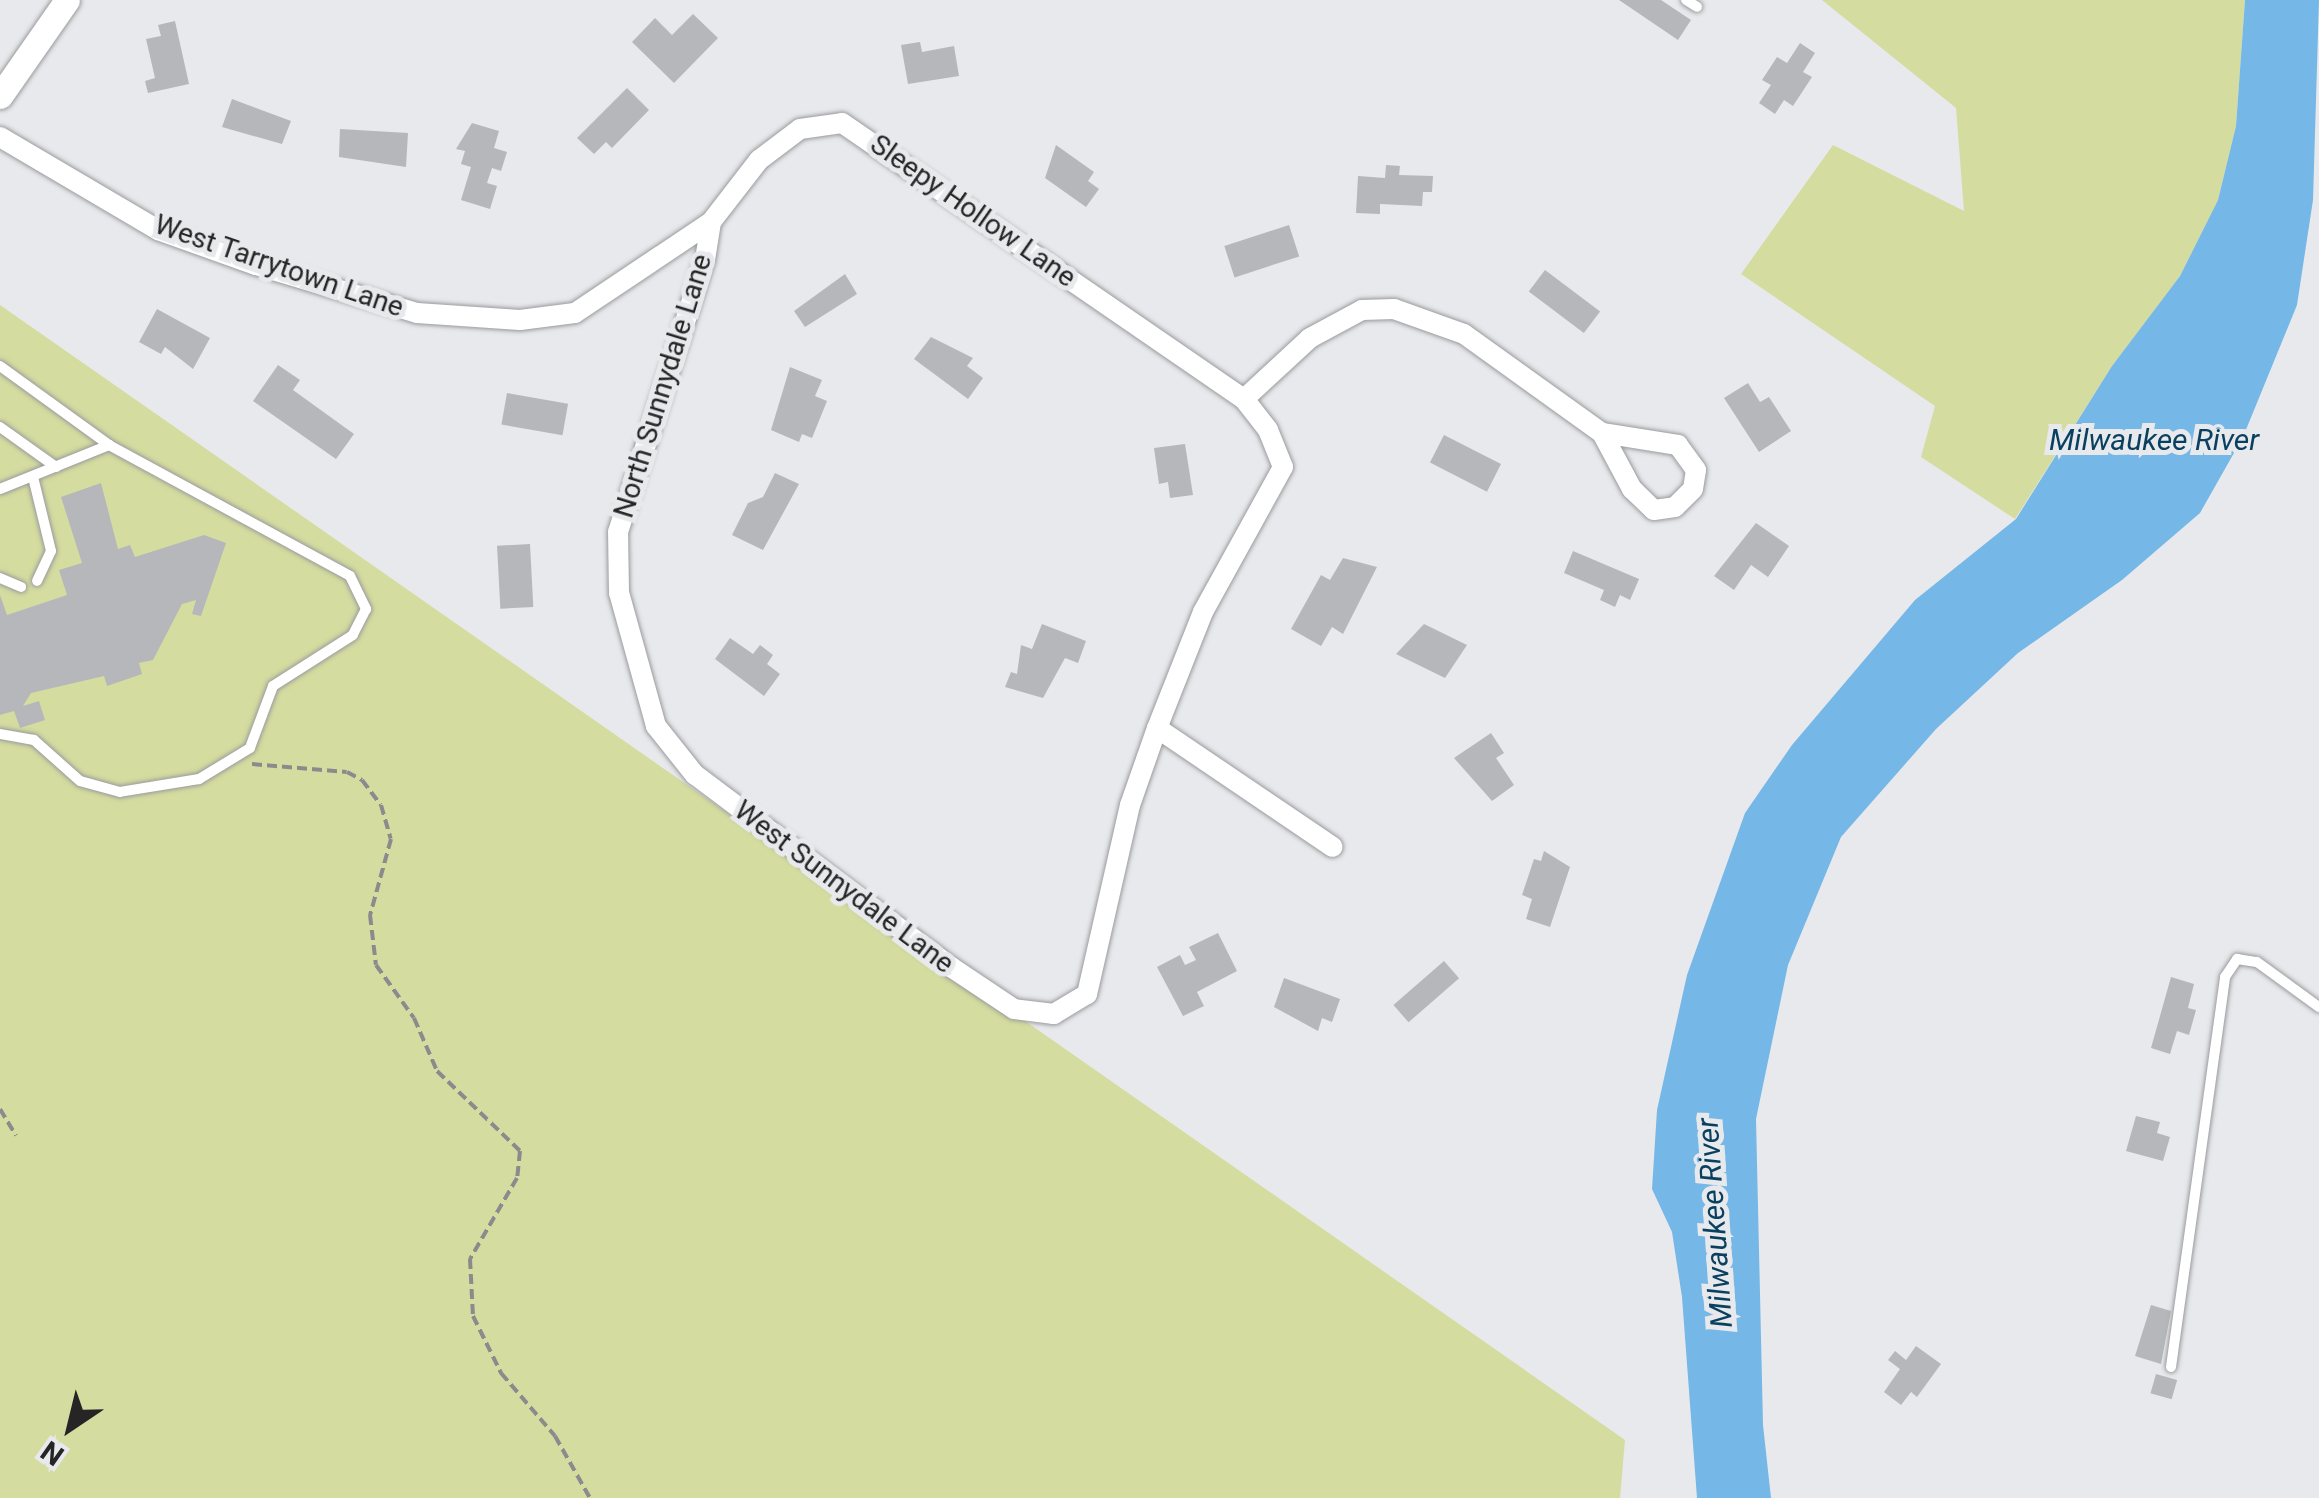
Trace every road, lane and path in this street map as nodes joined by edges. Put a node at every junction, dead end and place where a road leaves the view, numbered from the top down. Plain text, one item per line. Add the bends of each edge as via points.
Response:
1 (67, 0) edge
2 (1686, 0) edge
3 (1697, 7) dead end
4 (0, 96) edge
5 (0, 137) edge
6 (711, 222) junction
7 (0, 366) edge
8 (1244, 400) junction
9 (0, 428) edge
10 (1602, 433) junction
11 (109, 445) junction
12 (56, 468) junction
13 (33, 477) junction
14 (0, 478) edge
15 (5, 488) edge
16 (0, 578) edge
17 (37, 581) dead end
18 (21, 587) dead end
19 (656, 726) joint
20 (1157, 728) junction
21 (0, 734) edge
22 (240, 758) junction
23 (1333, 847) dead end
24 (2319, 1007) edge
25 (0, 1109) edge
26 (16, 1136) dead end
27 (2171, 1367) dead end
28 (590, 1498) edge

1 - 4 street
2 - 3 lane
5 - 6 street, West Tarrytown Lane via 158,230 417,313 520,320 575,313
6 - 8 street, Sleepy Hollow Lane via 759,160 800,129 842,123
6 - 19 street, North Sunnydale Lane via 705,260 618,532 619,593
7 - 11 lane
8 - 10 street via 1310,338 1362,310 1394,308 1464,334
8 - 20 street via 1268,430 1282,467 1203,612
9 - 12 lane
10 - 10 street via 1632,489 1654,510 1675,507 1692,489 1696,470 1678,445
11 - 12 lane
11 - 22 lane via 322,558 361,592 366,609 352,635 272,686 250,748
12 - 13 lane
13 - 15 lane
13 - 17 lane via 50,551
14 - 15 lane
16 - 18 lane
19 - 20 street, West Sunnydale Lane via 694,775 951,966 1014,1010 1054,1014 1087,994 1130,805
20 - 23 street
21 - 22 lane via 34,740 80,781 120,792 186,783
22 - 28 path via 347,772 381,805 391,839 370,915 376,965 414,1018 437,1070 520,1151 517,1178 470,1259 473,1316 501,1374 556,1436
24 - 27 lane via 2257,962 2238,959 2225,977
25 - 26 path

